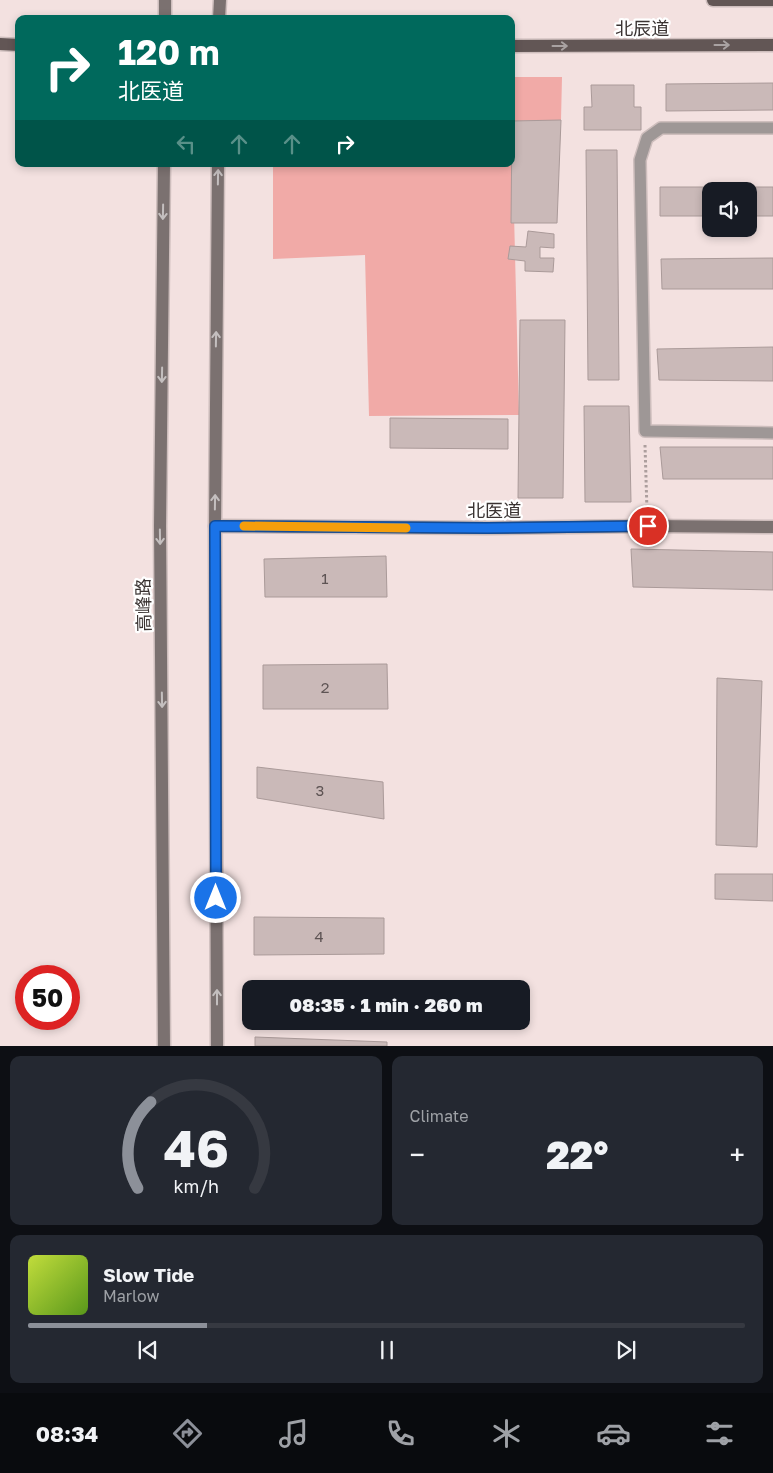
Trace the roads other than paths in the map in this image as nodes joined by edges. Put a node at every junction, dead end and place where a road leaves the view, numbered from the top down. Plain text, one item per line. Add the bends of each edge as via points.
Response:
1 (165, 0) edge
2 (220, 0) edge
3 (713, 0) edge
4 (773, 0) edge
5 (166, 15) edge
6 (219, 15) edge
7 (0, 44) edge
8 (15, 45) edge
9 (773, 45) edge
10 (515, 46) edge
11 (773, 128) edge
12 (164, 167) edge
13 (218, 167) edge
14 (773, 433) edge
15 (215, 526) junction
16 (773, 527) edge
17 (164, 1046) edge
18 (217, 1046) edge

1 - 5 main road
2 - 6 main road
3 - 4 main road
7 - 8 main road
10 -> 9 main road, 北辰道
11 - 14 lane via 660,128 647,138 640,160 645,432
12 -> 17 main road, 高峰路 via 160,526
15 -> 13 main road
15 - 16 main road, 北医道
18 -> 15 main road

